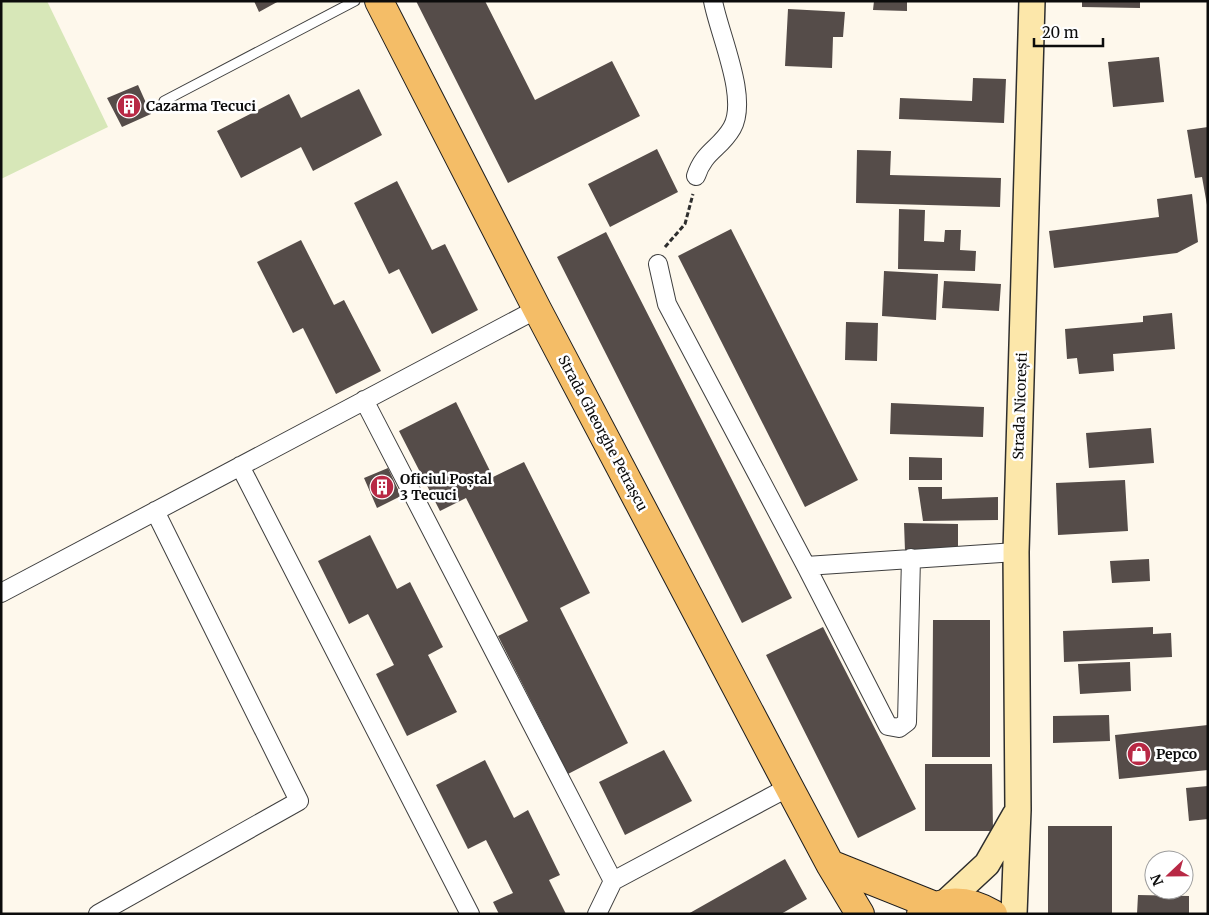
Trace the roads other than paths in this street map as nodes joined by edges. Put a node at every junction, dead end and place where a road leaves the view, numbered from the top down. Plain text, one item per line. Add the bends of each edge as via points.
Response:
1 (355, 1) edge
2 (379, 1) edge
3 (713, 1) edge
4 (1032, 1) edge
5 (164, 101) dead end
6 (696, 176) road end
7 (658, 264) road end
8 (538, 309) junction
9 (364, 400) junction
10 (240, 466) junction
11 (155, 511) junction
12 (1016, 552) junction
13 (911, 558) junction
14 (806, 566) junction
15 (1, 593) edge
16 (789, 787) junction
17 (1018, 810) junction
18 (830, 864) junction
19 (614, 881) junction
20 (934, 907) edge
21 (98, 914) edge
22 (470, 914) edge
23 (597, 914) edge
24 (860, 914) edge
25 (994, 914) edge
26 (1014, 914) edge

1 - 5 lane
2 - 8 main road, Strada Gheorghe Petrașcu
3 - 6 street via 735,84 738,113 726,137 705,156
4 - 12 main road, Strada Nicorești
7 - 14 street via 667,304
8 - 9 street
8 - 16 main road, Strada Gheorghe Petrașcu
9 - 10 street
9 - 19 street
10 - 11 street
10 - 22 street
11 - 15 street
11 - 21 street via 299,802
12 - 13 street
12 - 17 main road, Strada Nicorești
13 - 14 street
13 - 14 street via 907,722 899,728 888,726
16 - 18 main road, Strada Gheorghe Petrașcu
16 - 19 street
17 - 20 main road via 987,864
17 - 26 main road, Strada Nicorești
18 - 20 main road
18 - 24 main road, Strada Gheorghe Petrașcu
19 - 23 street
20 - 25 main road via 962,901 979,905

